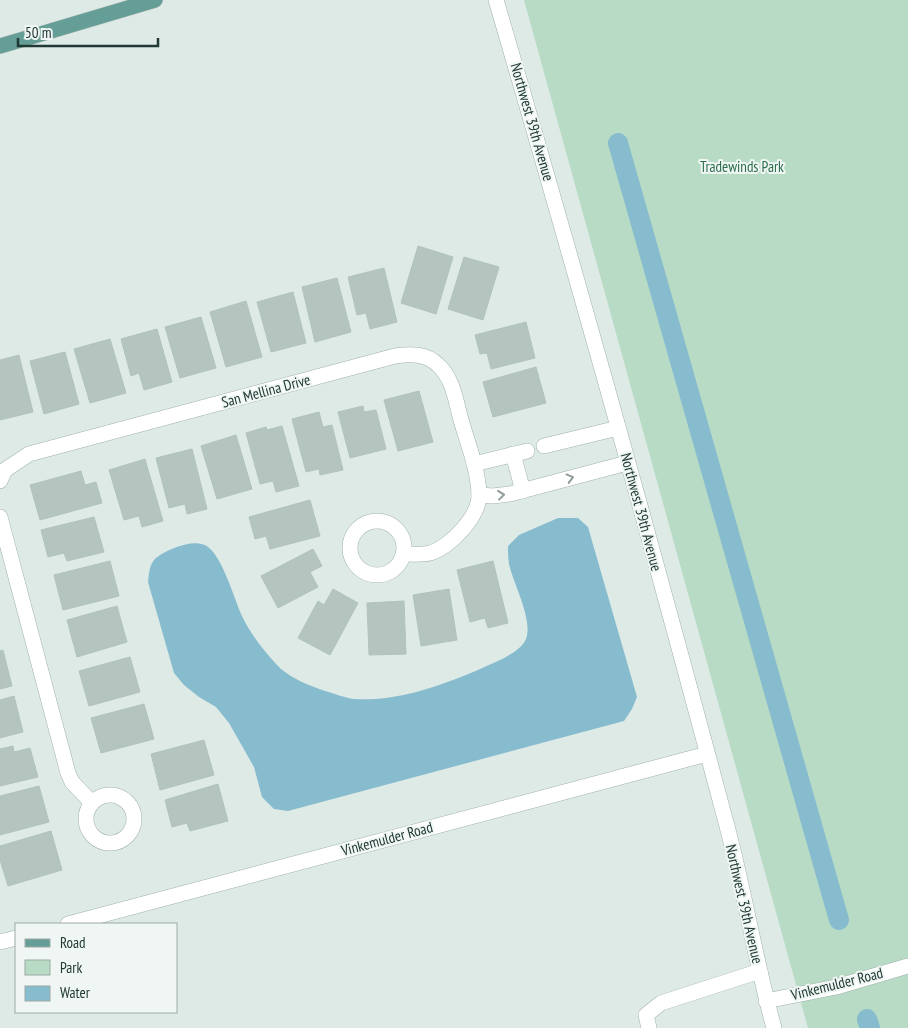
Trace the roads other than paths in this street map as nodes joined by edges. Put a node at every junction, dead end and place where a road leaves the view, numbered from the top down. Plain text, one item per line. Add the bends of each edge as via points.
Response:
1 (155, 0) edge
2 (496, 0) edge
3 (0, 46) edge
4 (618, 428) junction
5 (544, 446) dead end
6 (627, 463) junction
7 (474, 464) junction
8 (0, 480) edge
9 (523, 491) junction
10 (479, 495) junction
11 (0, 517) edge
12 (404, 554) dead end
13 (707, 754) junction
14 (92, 804) dead end
15 (72, 923) edge
16 (15, 938) edge
17 (0, 942) edge
18 (908, 966) edge
19 (760, 971) junction
20 (766, 1001) junction
21 (649, 1028) edge
22 (774, 1028) edge

1 - 3 main road
2 - 4 street, Northwest 39th Avenue
4 - 5 street
4 - 6 street, Northwest 39th Avenue
9 -> 6 street
6 - 13 street, Northwest 39th Avenue
7 - 8 street, San Mellina Drive via 448,377 426,357 413,354 395,356 29,454 5,470
7 - 9 street via 520,452
7 - 10 street, San Mellina Drive
10 -> 9 street
10 - 12 street via 468,521 443,547 430,553
11 - 14 street via 68,772 72,782
13 - 15 street, Vinkemulder Road
13 - 19 street, Northwest 39th Avenue
16 - 17 street
18 - 20 street, Vinkemulder Road
19 - 20 street, Northwest 39th Avenue
19 - 21 street via 661,1003 646,1015
20 - 22 street, Northwest 39th Avenue

